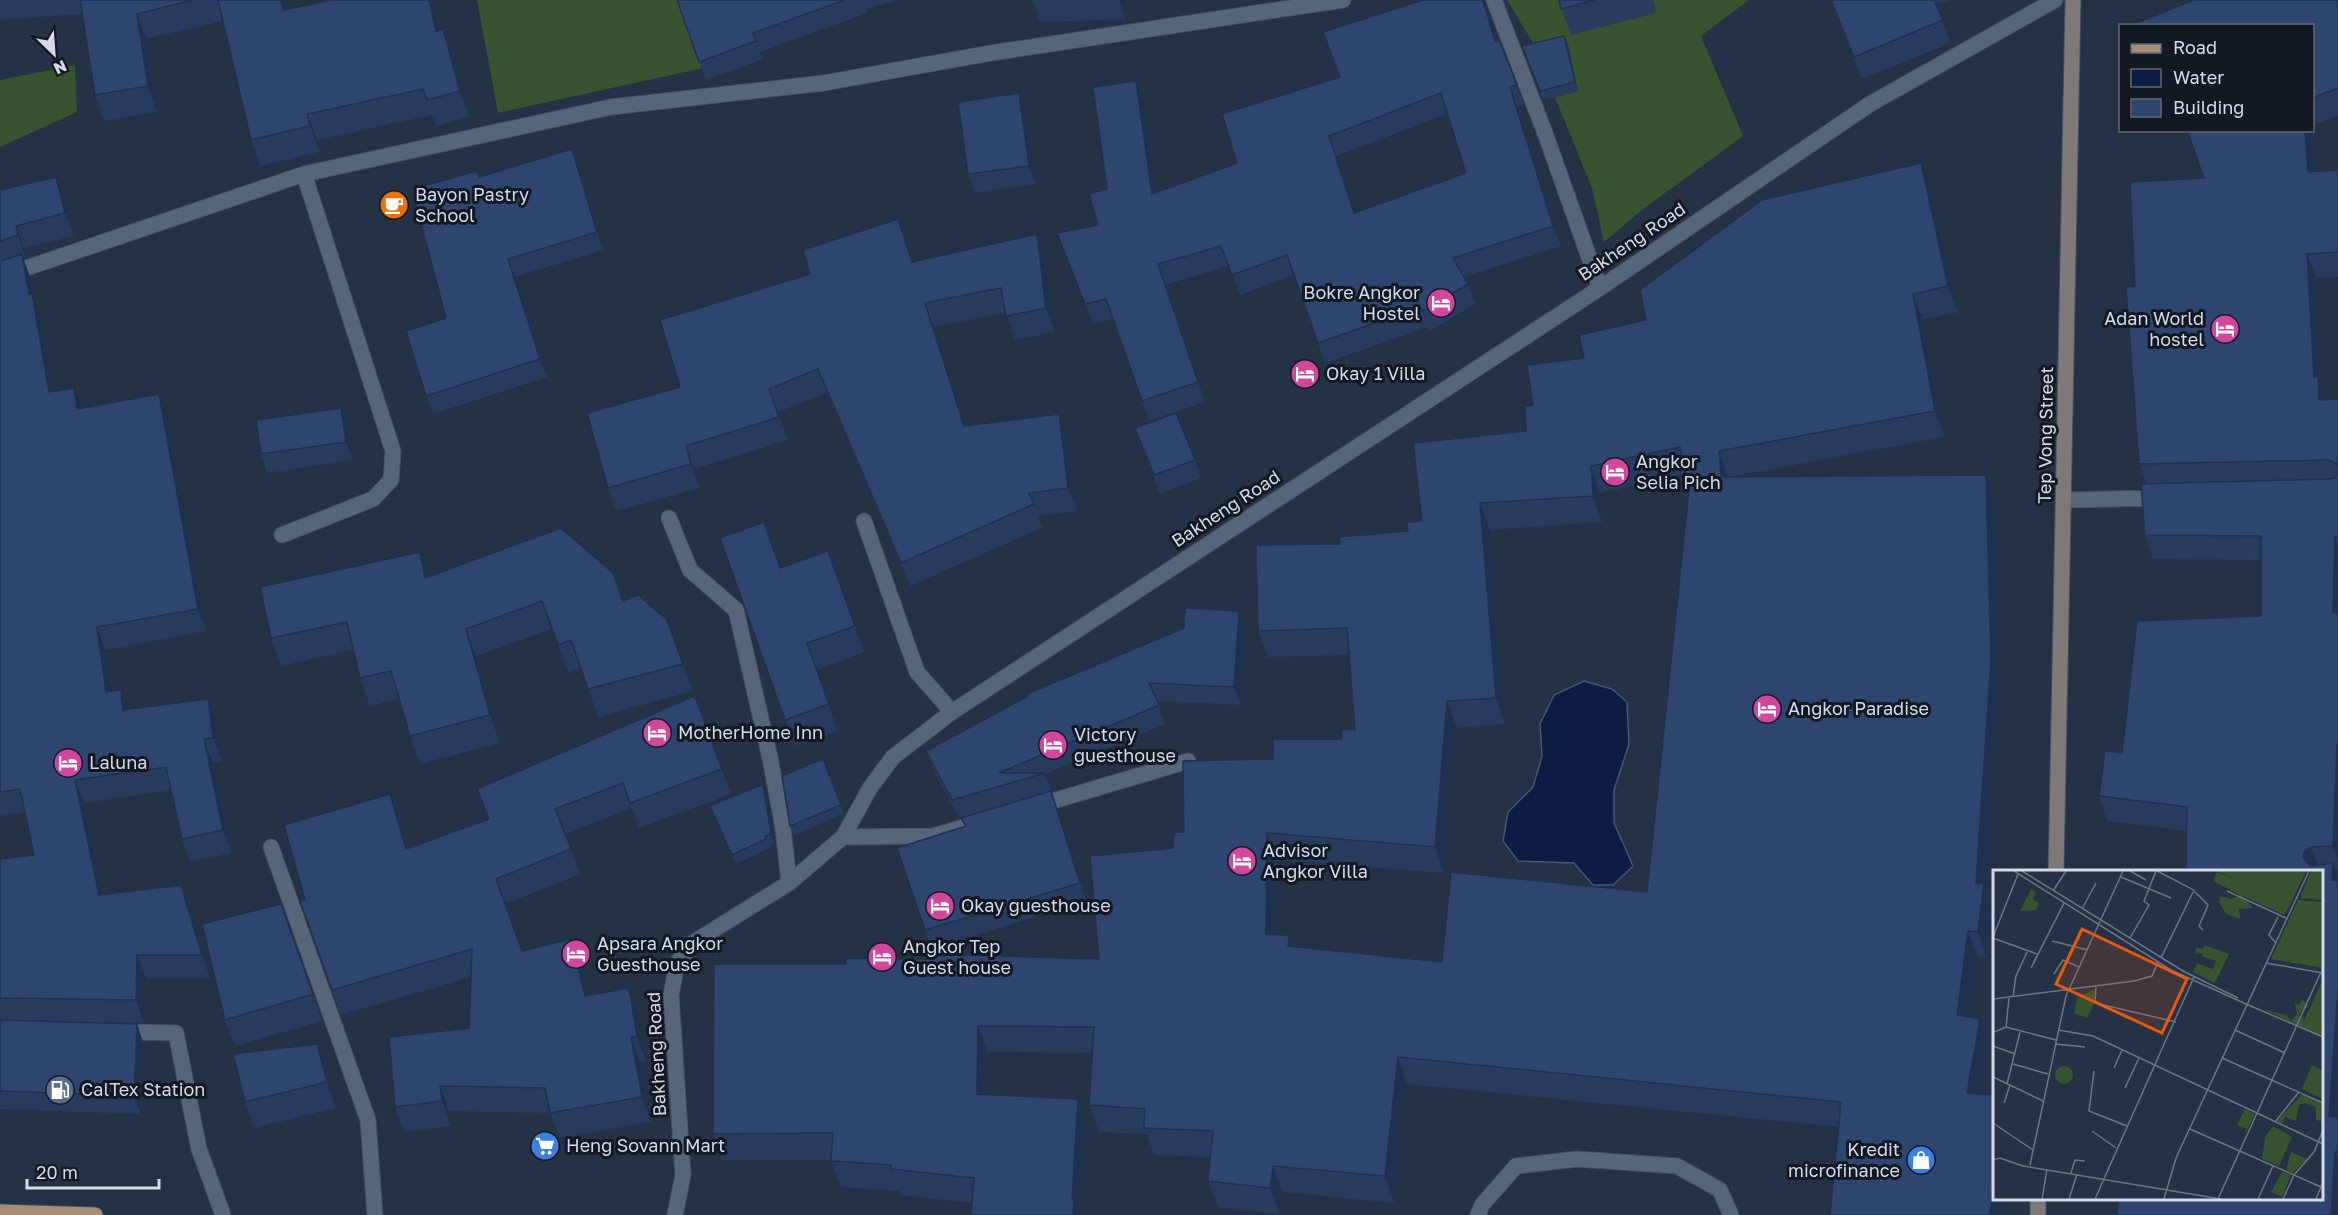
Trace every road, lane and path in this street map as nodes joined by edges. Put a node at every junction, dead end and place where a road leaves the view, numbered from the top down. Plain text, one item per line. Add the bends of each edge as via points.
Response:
1 (1343, 0) edge
2 (1494, 0) edge
3 (2055, 0) edge
4 (2073, 0) edge
5 (304, 174) junction
6 (0, 277) edge
7 (1600, 288) junction
8 (2171, 498) edge
9 (2064, 500) junction
10 (669, 518) dead end
11 (864, 521) dead end
12 (282, 535) dead end
13 (951, 712) junction
14 (1188, 761) edge
15 (1022, 810) edge
16 (977, 823) edge
17 (843, 837) junction
18 (271, 847) dead end
19 (2056, 870) edge
20 (789, 883) junction
21 (106, 1031) edge
22 (0, 1212) edge
23 (95, 1215) edge
24 (223, 1215) edge
25 (375, 1215) edge
26 (675, 1215) edge
27 (1478, 1215) edge
28 (1731, 1215) edge

1 - 5 street via 991,53 824,83 611,107
2 - 7 street
3 - 7 street, Bakheng Road via 1870,104
4 - 9 street, Tep Vong Street
5 - 6 street
5 - 12 street via 393,451 391,480 373,499
7 - 13 street, Bakheng Road
8 - 9 street
9 - 19 street, Tep Vong Street
10 - 20 street via 690,570 736,610 770,758
11 - 13 street via 917,672
13 - 17 street, Bakheng Road via 893,757 870,788
14 - 15 street
16 - 17 street via 933,836
17 - 20 street, Bakheng Road
18 - 25 street via 368,1120
20 - 26 street, Bakheng Road via 694,942 676,963 671,995 683,1175
21 - 24 street via 176,1033 199,1149
22 - 23 main road
27 - 28 street via 1516,1166 1577,1159 1677,1166 1720,1190

